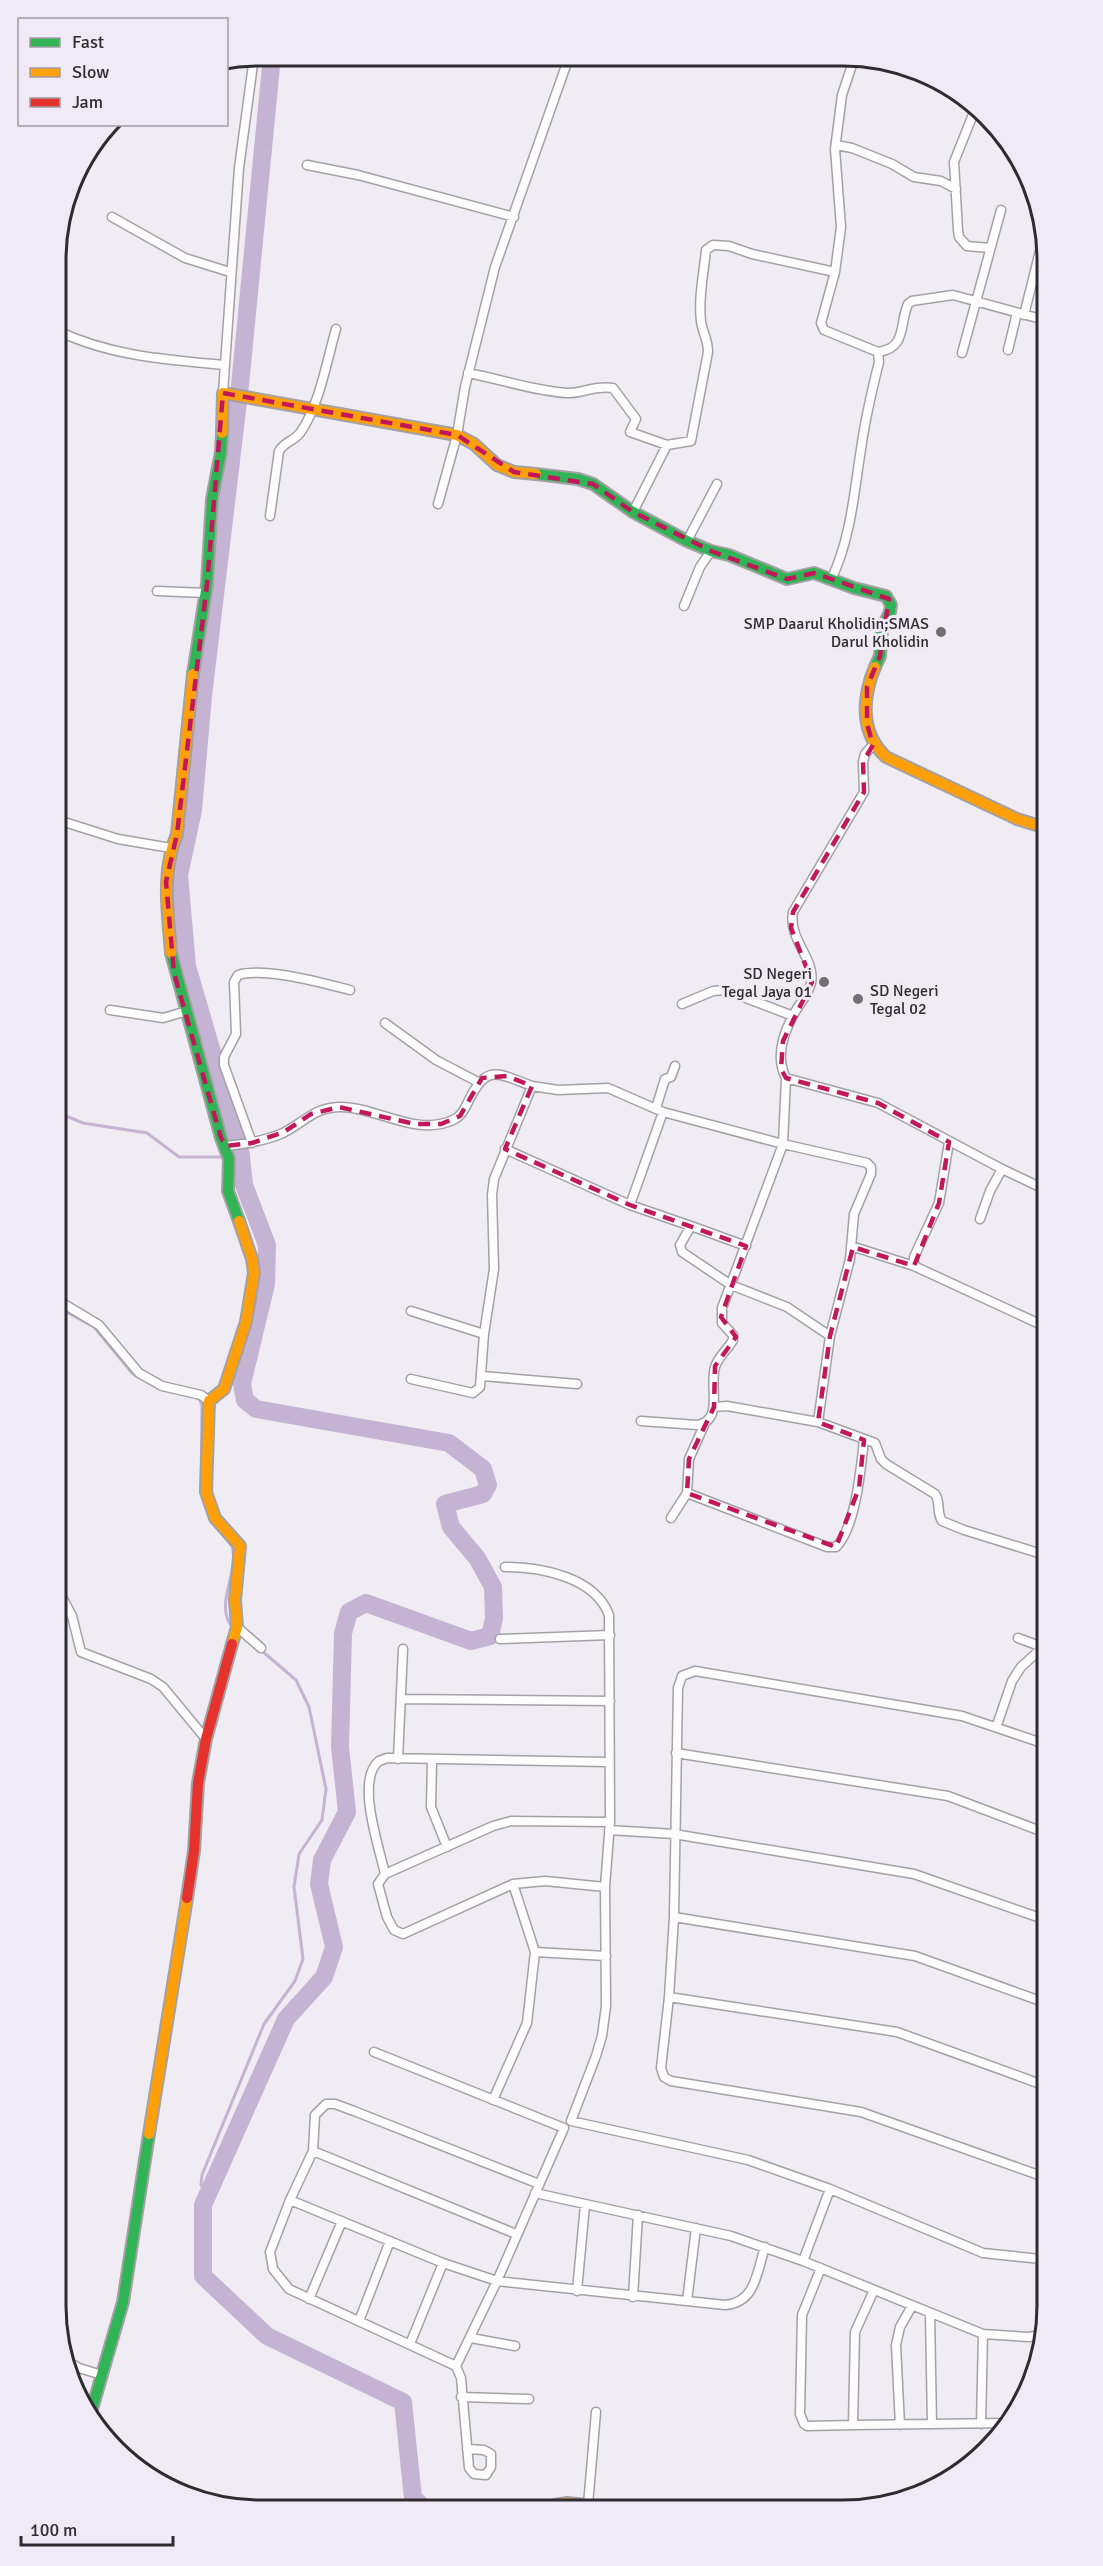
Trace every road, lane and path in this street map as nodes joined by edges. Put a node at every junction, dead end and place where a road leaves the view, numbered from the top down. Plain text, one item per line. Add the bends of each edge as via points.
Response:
1 (253, 66) edge
2 (566, 66) edge
3 (852, 66) edge
4 (972, 116) edge
5 (836, 145) junction
6 (307, 165) dead end
7 (956, 189) junction
8 (1000, 210) dead end
9 (112, 217) dead end
10 (514, 217) junction
11 (990, 248) junction
12 (1037, 260) edge
13 (230, 272) junction
14 (835, 272) junction
15 (975, 302) junction
16 (1021, 314) junction
17 (1037, 318) edge
18 (336, 328) dead end
19 (66, 334) edge
20 (1008, 350) dead end
21 (879, 352) junction
22 (962, 353) dead end
23 (225, 365) junction
24 (468, 373) junction
25 (228, 394) junction
26 (312, 408) junction
27 (457, 435) junction
28 (667, 445) junction
29 (717, 484) dead end
30 (438, 504) dead end
31 (633, 512) junction
32 (270, 516) dead end
33 (687, 542) junction
34 (711, 551) junction
35 (831, 580) junction
36 (157, 591) dead end
37 (206, 594) junction
38 (684, 606) dead end
39 (873, 745) junction
40 (66, 822) edge
41 (1037, 825) edge
42 (171, 848) junction
43 (350, 990) dead end
44 (682, 1004) dead end
45 (110, 1010) dead end
46 (187, 1011) junction
47 (793, 1016) junction
48 (385, 1023) dead end
49 (675, 1066) dead end
50 (786, 1078) junction
51 (478, 1082) junction
52 (532, 1086) junction
53 (660, 1110) junction
54 (949, 1142) junction
55 (252, 1143) junction
56 (783, 1144) junction
57 (226, 1146) junction
58 (505, 1149) junction
59 (1002, 1169) junction
60 (1037, 1186) edge
61 (630, 1205) junction
62 (980, 1219) dead end
63 (691, 1226) junction
64 (746, 1246) junction
65 (851, 1246) junction
66 (914, 1266) junction
67 (731, 1285) junction
68 (66, 1305) edge
69 (411, 1311) dead end
70 (1037, 1323) edge
71 (484, 1334) junction
72 (830, 1336) junction
73 (482, 1376) junction
74 (411, 1379) dead end
75 (577, 1384) dead end
76 (209, 1401) junction
77 (714, 1407) junction
78 (640, 1421) dead end
79 (818, 1422) junction
80 (705, 1424) junction
81 (864, 1440) junction
82 (687, 1493) junction
83 (671, 1518) dead end
84 (1037, 1553) edge
85 (505, 1567) dead end
86 (66, 1604) edge
87 (236, 1630) junction
88 (609, 1635) junction
89 (1018, 1638) dead end
90 (500, 1639) dead end
91 (1037, 1645) edge
92 (261, 1648) dead end
93 (403, 1649) dead end
94 (1037, 1654) edge
95 (401, 1698) junction
96 (609, 1701) junction
97 (997, 1725) junction
98 (206, 1739) junction
99 (1037, 1740) edge
100 (676, 1753) junction
101 (398, 1759) junction
102 (432, 1759) junction
103 (608, 1762) junction
104 (609, 1826) junction
105 (1037, 1830) edge
106 (674, 1834) junction
107 (447, 1846) junction
108 (385, 1874) junction
109 (513, 1884) junction
110 (605, 1887) junction
111 (674, 1917) junction
112 (1037, 1917) edge
113 (535, 1952) junction
114 (606, 1956) junction
115 (669, 1997) junction
116 (1037, 2000) edge
117 (374, 2052) dead end
118 (1037, 2083) edge
119 (493, 2100) junction
120 (571, 2121) junction
121 (564, 2128) junction
122 (313, 2151) junction
123 (1037, 2174) edge
124 (539, 2184) junction
125 (830, 2189) junction
126 (535, 2193) junction
127 (290, 2200) junction
128 (585, 2205) junction
129 (638, 2215) junction
130 (342, 2221) junction
131 (696, 2228) junction
132 (516, 2234) junction
133 (390, 2241) junction
134 (765, 2247) junction
135 (1037, 2259) edge
136 (803, 2261) junction
137 (443, 2263) junction
138 (821, 2268) junction
139 (497, 2281) junction
140 (874, 2290) junction
141 (577, 2291) junction
142 (633, 2296) junction
143 (309, 2299) junction
144 (687, 2301) junction
145 (912, 2306) junction
146 (930, 2314) junction
147 (359, 2321) junction
148 (983, 2334) junction
149 (1034, 2336) edge
150 (471, 2338) junction
151 (410, 2344) junction
152 (515, 2346) dead end
153 (456, 2366) junction
154 (77, 2367) edge
155 (102, 2375) junction
156 (461, 2397) junction
157 (530, 2399) dead end
158 (93, 2405) edge
159 (596, 2412) dead end
160 (997, 2423) edge
161 (932, 2424) junction
162 (981, 2424) junction
163 (853, 2425) junction
164 (900, 2425) junction
165 (467, 2449) dead end
166 (587, 2500) edge

1 - 13 street
2 - 10 street
3 - 5 street via 842,96
4 - 7 street via 956,154
5 - 7 street via 892,164 914,177 941,181
5 - 14 street via 841,227
6 - 10 street
7 - 11 street via 959,237 967,246
8 - 11 street
9 - 13 street via 185,258
10 - 24 street via 495,267
11 - 15 street
12 - 16 street
13 - 23 street
14 - 21 street via 822,327
14 - 28 street via 729,246 713,245 706,250 700,309 708,352 693,436 691,441
15 - 16 street
15 - 21 street via 953,295 912,301 906,308 898,342
15 - 22 street
16 - 17 street
16 - 20 street
18 - 26 street
19 - 23 street via 99,347 170,361
21 - 35 street via 850,522
23 - 25 street
24 - 27 street
24 - 28 street via 568,393 597,386 613,388 636,419 630,432
25 - 26 street
25 - 37 street via 212,499
26 - 27 street
26 - 32 street via 300,433 279,451
27 - 30 street
27 - 31 street via 504,468 585,481
28 - 31 street
29 - 33 street
31 - 33 street
33 - 34 street
34 - 35 street via 787,579 814,573
34 - 38 street
35 - 39 street via 882,594 891,605 882,629 880,656 867,687 866,717
36 - 37 street
37 - 42 street via 193,674 177,834
39 - 41 street via 886,757
39 - 47 street via 863,762 864,792 793,912 791,928 812,975 809,989
40 - 42 street
42 - 46 street via 166,882 170,935 174,973
43 - 55 street via 309,979 238,975 234,982 236,1034 224,1065
44 - 47 street via 712,991 725,990
45 - 46 street via 163,1018
46 - 57 street
47 - 50 street via 781,1052
48 - 51 street via 436,1060
49 - 53 street via 671,1077 665,1079
50 - 54 street via 878,1104
50 - 56 street
51 - 52 street via 494,1074
51 - 55 street via 460,1116 441,1124 415,1124 339,1107 311,1114 284,1132
52 - 53 street via 558,1090 608,1088
52 - 58 street
53 - 56 street
53 - 61 street
54 - 59 street
54 - 66 street via 939,1203 914,1257
55 - 57 street
56 - 64 street
56 - 65 street via 870,1165 871,1174 855,1214
57 - 76 street via 228,1191 254,1273 246,1322 224,1389
58 - 61 street
58 - 71 street via 492,1195 494,1269
59 - 60 street
59 - 62 street
61 - 63 street
63 - 64 street
63 - 67 street via 680,1245 681,1251
64 - 67 street
65 - 66 street
65 - 72 street
66 - 70 street
67 - 72 street via 788,1307
67 - 77 street via 721,1317 733,1340 715,1366
68 - 76 street via 99,1325 139,1373 162,1386 201,1395
69 - 71 street
71 - 73 street
72 - 79 street
73 - 74 street via 480,1387 473,1393
73 - 75 street
76 - 87 street via 209,1507 217,1523 240,1546
77 - 79 street
77 - 80 street
78 - 80 street
79 - 81 street
80 - 82 street via 689,1459
81 - 82 street via 856,1497 836,1547 827,1547
81 - 84 street via 875,1443 880,1460 935,1494 942,1521
82 - 83 street
85 - 88 street via 559,1573 592,1593 609,1616
86 - 98 street via 81,1652 163,1686
87 - 92 street
87 - 98 street
88 - 90 street
88 - 96 street
89 - 91 street
93 - 95 street
94 - 97 street via 1012,1681
95 - 96 street
95 - 101 street
96 - 103 street
97 - 99 street
97 - 100 street via 934,1710 695,1671 687,1672 679,1681
98 - 155 street via 198,1783 194,1851 141,2196 121,2312
100 - 105 street via 948,1796
100 - 106 street
101 - 102 street
101 - 108 street via 387,1758 376,1764 370,1794 370,1814
102 - 103 street
102 - 107 street via 431,1807
103 - 104 street
104 - 106 street
104 - 107 street via 511,1821
104 - 110 street
106 - 111 street
106 - 112 street via 927,1877
107 - 108 street
108 - 109 street via 378,1884 379,1891 394,1930 403,1934
109 - 110 street via 545,1881
109 - 113 street
110 - 114 street
111 - 115 street
111 - 116 street via 915,1956
113 - 114 street
113 - 119 street via 527,2023
114 - 120 street via 602,2036
115 - 118 street via 897,2032
115 - 123 street via 661,2068 664,2077 671,2081 861,2112
117 - 119 street
119 - 121 street
120 - 121 street
120 - 125 street via 748,2160
121 - 124 street
122 - 124 street via 315,2115 326,2104 335,2104
122 - 127 street
122 - 132 street
124 - 126 street
125 - 135 street via 983,2253
125 - 136 street
126 - 128 street
126 - 132 street
127 - 130 street
127 - 143 street via 273,2240 270,2260 277,2277 288,2289
128 - 129 street
128 - 141 street
129 - 131 street
129 - 142 street
130 - 133 street
130 - 143 street
131 - 134 street
131 - 144 street
132 - 139 street
133 - 137 street
133 - 147 street
134 - 136 street
134 - 144 street via 745,2300 725,2305
136 - 138 street
137 - 139 street
137 - 151 street
138 - 140 street
138 - 163 street via 802,2315 801,2420 807,2426
139 - 141 street
139 - 150 street
140 - 145 street
140 - 163 street via 854,2338
141 - 142 street
142 - 144 street
143 - 147 street
145 - 146 street
145 - 164 street via 900,2327 896,2345
146 - 148 street
146 - 161 street
147 - 151 street
148 - 149 street
148 - 162 street
150 - 152 street
150 - 153 street
151 - 153 street
153 - 156 street via 461,2378
154 - 155 street
155 - 158 street
156 - 157 street
156 - 165 street
159 - 166 street
160 - 162 street
161 - 162 street
161 - 164 street
163 - 164 street

